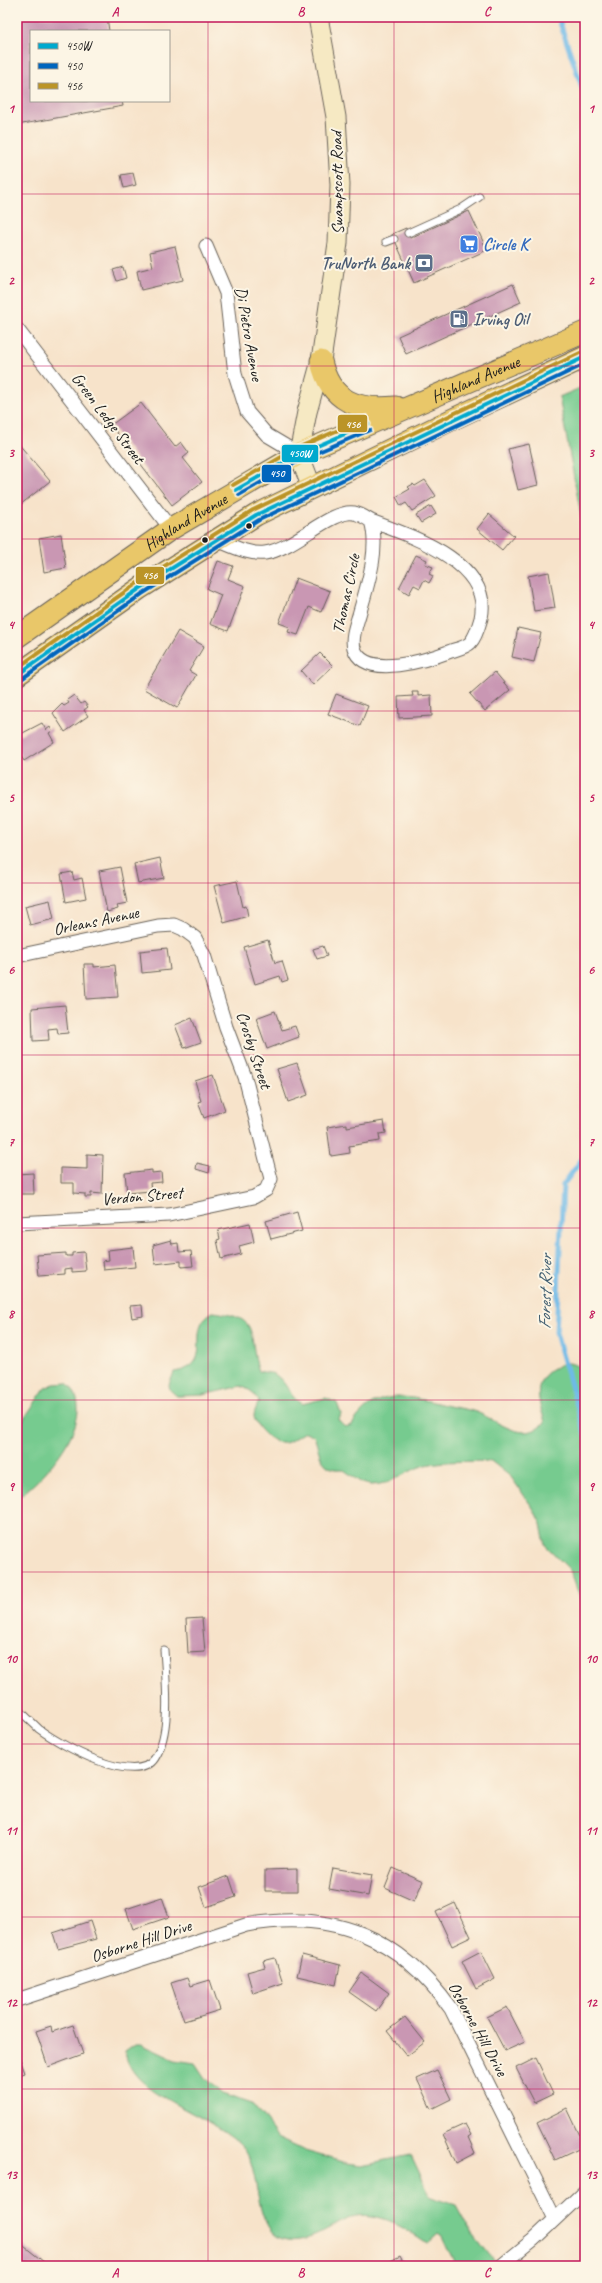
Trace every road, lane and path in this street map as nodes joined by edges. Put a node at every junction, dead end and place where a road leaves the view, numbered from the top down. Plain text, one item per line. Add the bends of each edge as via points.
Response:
1 (318, 17) edge
2 (479, 197) dead end
3 (408, 233) dead end
4 (394, 239) dead end
5 (386, 242) dead end
6 (206, 246) dead end
7 (17, 329) edge
8 (585, 332) edge
9 (585, 358) edge
10 (321, 361) junction
11 (409, 406) junction
12 (298, 454) junction
13 (312, 488) junction
14 (371, 521) junction
15 (171, 530) junction
16 (217, 540) junction
17 (17, 638) edge
18 (17, 675) edge
19 (183, 929) joint
20 (17, 956) edge
21 (266, 1190) joint
22 (17, 1223) edge
23 (164, 1650) dead end
24 (17, 1708) edge
25 (17, 2000) edge
26 (585, 2191) edge
27 (555, 2219) junction
28 (501, 2266) edge

1 - 10 street, Swampscott Road via 336,117 340,185 338,243
2 - 3 lane
4 - 5 lane
6 - 12 street, Di Pietro Avenue via 226,293 235,374 247,412 267,435
7 - 15 street, Green Ledge Street
8 - 11 main road, Highland Avenue
9 - 13 main road, Highland Avenue
10 - 11 main road via 324,375 337,396 355,406 378,409
10 - 12 street, Swampscott Road via 306,412
11 - 12 main road, Highland Avenue
12 - 13 street
12 - 15 main road, Highland Avenue
13 - 16 main road, Highland Avenue via 256,515
14 - 14 street, Thomas Circle via 418,539 450,557 475,581 481,593 483,609 477,632 470,643 443,654 402,664 374,664 362,659 354,648 354,636 374,545
14 - 16 street, Thomas Circle via 354,513 339,515 320,524 297,541 264,553 251,552
15 - 17 main road, Highland Avenue
16 - 18 main road, Highland Avenue via 98,616
19 - 20 street, Orleans Avenue via 174,925 158,926
19 - 21 street, Crosby Street via 195,938 204,955 226,1027 245,1077 269,1164 271,1179
21 - 22 street, Verdon Street via 254,1197 169,1215
23 - 24 lane via 166,1698 162,1742 154,1759 144,1767 131,1769 108,1764 81,1753 40,1729
25 - 27 street, Osborne Hill Drive via 246,1925 297,1920 332,1924 359,1932 386,1945 412,1963 433,1984 451,2009
26 - 27 street
27 - 28 street

